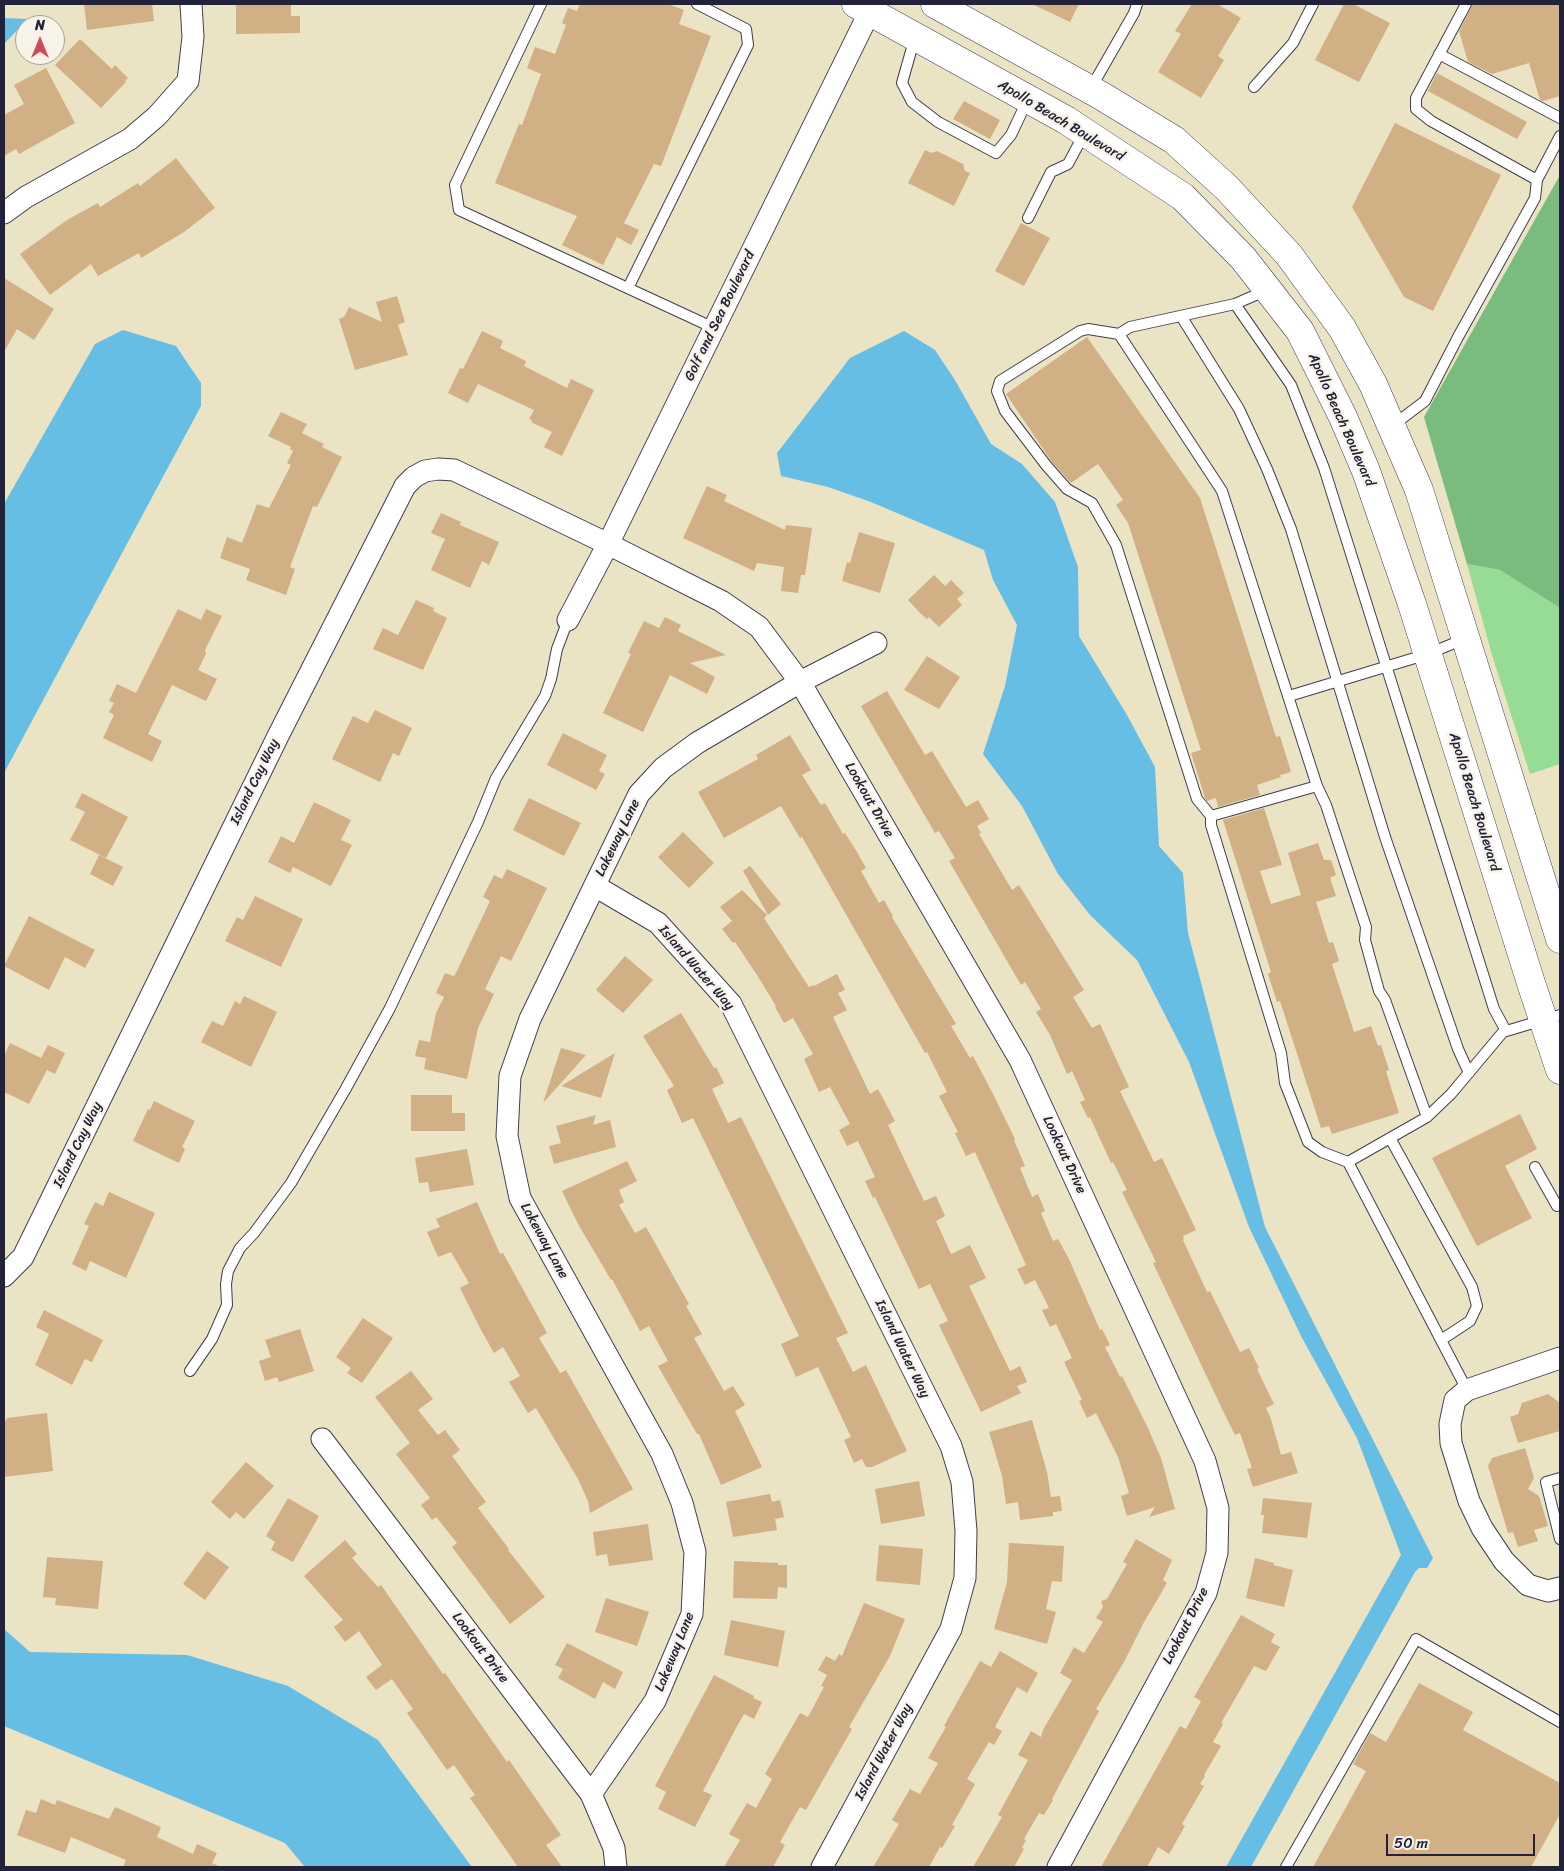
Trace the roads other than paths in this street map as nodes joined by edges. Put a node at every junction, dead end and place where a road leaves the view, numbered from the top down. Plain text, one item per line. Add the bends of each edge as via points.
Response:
1 (191, 4) edge
2 (542, 4) edge
3 (697, 4) edge
4 (935, 4) edge
5 (1136, 4) edge
6 (1313, 4) edge
7 (1466, 4) edge
8 (865, 6) edge
9 (916, 36) junction
10 (1439, 54) junction
11 (1254, 87) dead end
12 (1091, 89) junction
13 (1028, 99) junction
14 (1560, 118) edge
15 (1078, 128) junction
16 (1560, 136) edge
17 (1538, 180) junction
18 (4, 213) edge
19 (1028, 218) dead end
20 (628, 288) junction
21 (1268, 289) junction
22 (1235, 304) junction
23 (1181, 316) junction
24 (714, 328) junction
25 (1119, 334) junction
26 (1392, 427) junction
27 (608, 544) junction
28 (568, 620) joint
29 (1465, 639) junction
30 (876, 643) dead end
31 (1428, 654) junction
32 (1387, 667) junction
33 (1338, 681) junction
34 (800, 682) junction
35 (1289, 696) junction
36 (1317, 786) junction
37 (1211, 816) junction
38 (595, 886) junction
39 (1560, 939) edge
40 (1552, 1017) edge
41 (1506, 1031) junction
42 (1560, 1070) edge
43 (1469, 1073) junction
44 (1427, 1117) junction
45 (1390, 1138) junction
46 (1348, 1162) junction
47 (1535, 1166) dead end
48 (1560, 1204) edge
49 (4, 1276) edge
50 (1440, 1340) junction
51 (1560, 1358) edge
52 (190, 1371) dead end
53 (1467, 1390) junction
54 (322, 1439) dead end
55 (1560, 1478) edge
56 (1560, 1539) edge
57 (1560, 1588) edge
58 (1560, 1722) edge
59 (591, 1794) junction
60 (616, 1867) edge
61 (822, 1867) edge
62 (1058, 1867) edge
63 (1286, 1867) edge

1 - 18 street via 193,37 188,81 158,116 130,139 26,197
2 - 20 lane via 454,185 459,210
3 - 20 lane via 746,29 748,45
4 - 12 main road
5 - 12 lane
6 - 11 lane via 1293,43
7 - 10 lane
8 - 9 main road, Apollo Beach Boulevard
8 - 24 street, Golf and Sea Boulevard
9 - 13 main road, Apollo Beach Boulevard
9 - 13 lane via 902,83 912,102 938,122 996,153 1011,136
10 - 14 lane
10 - 17 lane via 1416,98 1416,109 1430,121
12 - 15 main road
12 - 26 main road via 1174,140 1227,188 1289,255 1342,328
13 - 15 main road, Apollo Beach Boulevard
15 - 19 lane via 1068,164 1051,172
15 - 21 main road, Apollo Beach Boulevard via 1183,197 1243,258
16 - 17 lane
17 - 26 lane via 1535,198 1425,401
20 - 24 lane
21 - 22 lane
21 - 31 main road, Apollo Beach Boulevard via 1300,331 1343,418 1366,471
22 - 23 lane
22 - 32 lane via 1291,385 1324,468
23 - 25 lane via 1130,327
23 - 33 lane via 1239,409 1267,468 1291,529
24 - 27 street, Golf and Sea Boulevard
25 - 35 lane via 1222,491
25 - 37 lane via 1088,329 1080,331 1000,381 997,391 1005,411 1046,465 1067,489 1092,503 1116,545 1197,799
26 - 29 main road via 1418,490
27 - 28 street, Golf and Sea Boulevard
27 - 34 street, Lookout Drive via 721,601 759,627
27 - 49 street, Island Cay Way via 454,470 438,468 425,471 405,486 278,736 23,1257
28 - 52 lane via 545,696 496,778 390,1008 291,1183 240,1248 228,1271 227,1304 212,1339
29 - 31 lane
29 - 39 main road
30 - 34 street, Lakeway Lane
31 - 32 lane
31 - 40 main road, Apollo Beach Boulevard
32 - 33 lane
32 - 41 lane via 1494,1009
33 - 35 lane
33 - 43 lane via 1385,837
34 - 38 street, Lakeway Lane via 697,743 664,768 640,794
34 - 62 street, Lookout Drive via 1020,1060 1205,1461 1218,1508 1217,1553 1206,1593
35 - 36 lane
36 - 37 lane
36 - 44 lane via 1366,927 1365,940 1379,991
37 - 46 lane via 1211,825 1281,1052 1285,1083 1308,1142 1322,1152
38 - 59 street, Lakeway Lane via 530,1019 510,1076 507,1136 520,1198 662,1454 682,1502 695,1552 692,1614 663,1684 655,1701
38 - 61 street, Island Water Way via 658,923 731,1004 951,1446 962,1482 965,1578 951,1629
40 - 41 lane
40 - 42 main road, Apollo Beach Boulevard
41 - 43 lane
43 - 44 lane
44 - 45 lane
45 - 46 lane
45 - 50 lane via 1472,1287 1477,1306 1470,1321
46 - 50 lane
47 - 48 lane via 1557,1206
50 - 53 lane
51 - 53 street
53 - 57 street via 1455,1400 1450,1424 1451,1443 1469,1500 1482,1528 1504,1562 1528,1584 1548,1592
54 - 59 street, Lookout Drive
55 - 56 lane via 1546,1482
58 - 63 lane via 1416,1638
59 - 60 street, Lookout Drive via 614,1848

